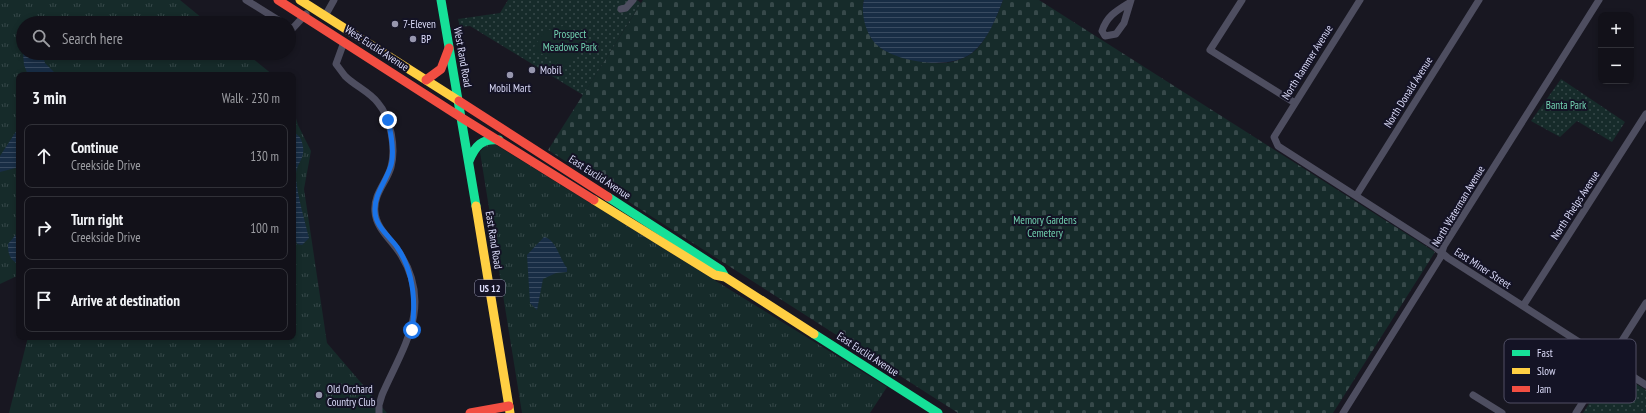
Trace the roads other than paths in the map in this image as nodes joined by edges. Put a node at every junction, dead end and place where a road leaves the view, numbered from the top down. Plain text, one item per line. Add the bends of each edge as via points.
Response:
1 (246, 0) edge
2 (278, 0) edge
3 (300, 0) edge
4 (334, 0) edge
5 (441, 0) edge
6 (633, 0) edge
7 (1242, 0) edge
8 (1360, 0) edge
9 (1479, 0) edge
10 (1599, 0) edge
11 (1130, 1) edge
12 (311, 7) junction
13 (621, 9) dead end
14 (272, 16) edge
15 (304, 16) junction
16 (325, 16) junction
17 (296, 25) edge
18 (344, 42) junction
19 (449, 48) junction
20 (426, 80) junction
21 (459, 101) junction
22 (1295, 103) junction
23 (1646, 114) edge
24 (462, 118) junction
25 (1274, 137) joint
26 (499, 140) junction
27 (469, 161) junction
28 (1356, 196) junction
29 (1442, 253) junction
30 (725, 277) junction
31 (1646, 302) edge
32 (1523, 306) junction
33 (1575, 339) edge
34 (1623, 339) edge
35 (1636, 379) edge
36 (1646, 385) edge
37 (1473, 395) dead end
38 (1582, 403) edge
39 (510, 409) edge
40 (379, 413) edge
41 (470, 413) edge
42 (938, 413) edge
43 (1343, 413) edge
44 (1502, 413) edge
45 (1576, 413) edge

1 - 14 street
2 - 15 main road, West Euclid Avenue
3 - 12 main road, West Euclid Avenue
4 - 16 street
5 - 19 main road, West Rand Road / US 12
6 - 13 street via 626,8
7 - 22 street via 1210,50
8 - 22 street, North Rammer Avenue
9 - 28 street, North Donald Avenue
10 - 29 street, North Waterman Avenue
11 - 11 street via 1124,23 1116,34 1105,36 1102,31 1105,22 1111,14
12 - 15 street
12 - 16 main road, West Euclid Avenue
15 - 17 street
15 - 18 main road, West Euclid Avenue
16 - 20 main road, West Euclid Avenue
18 - 24 main road, West Euclid Avenue
18 - 40 street via 336,64 345,76 378,102 388,120 392,136 391,166 378,193 375,212 380,227 410,271 414,294 412,330 382,394
19 - 20 main road via 441,69
19 - 21 main road, West Rand Road / US 12
20 - 21 main road, West Euclid Avenue
21 - 24 main road, West Rand Road / US 12
21 - 30 main road, East Euclid Avenue via 721,270
22 - 25 street, North Rammer Avenue
23 - 32 street, North Phelps Avenue
24 - 26 main road, East Euclid Avenue
24 - 27 main road, East Rand Road / US 12
25 - 28 street, East Miner Street via 1278,146
26 - 27 main road via 490,139 478,144
26 - 30 main road, East Euclid Avenue via 716,275
27 - 39 main road, East Rand Road / US 12
28 - 29 street, East Miner Street
29 - 32 street, East Miner Street
29 - 43 street, North Waterman Avenue
30 - 42 main road, East Euclid Avenue
31 - 34 street
32 - 33 street, East Miner Street
35 - 36 street, East Miner Street
37 - 44 street
38 - 45 street
39 - 41 main road

